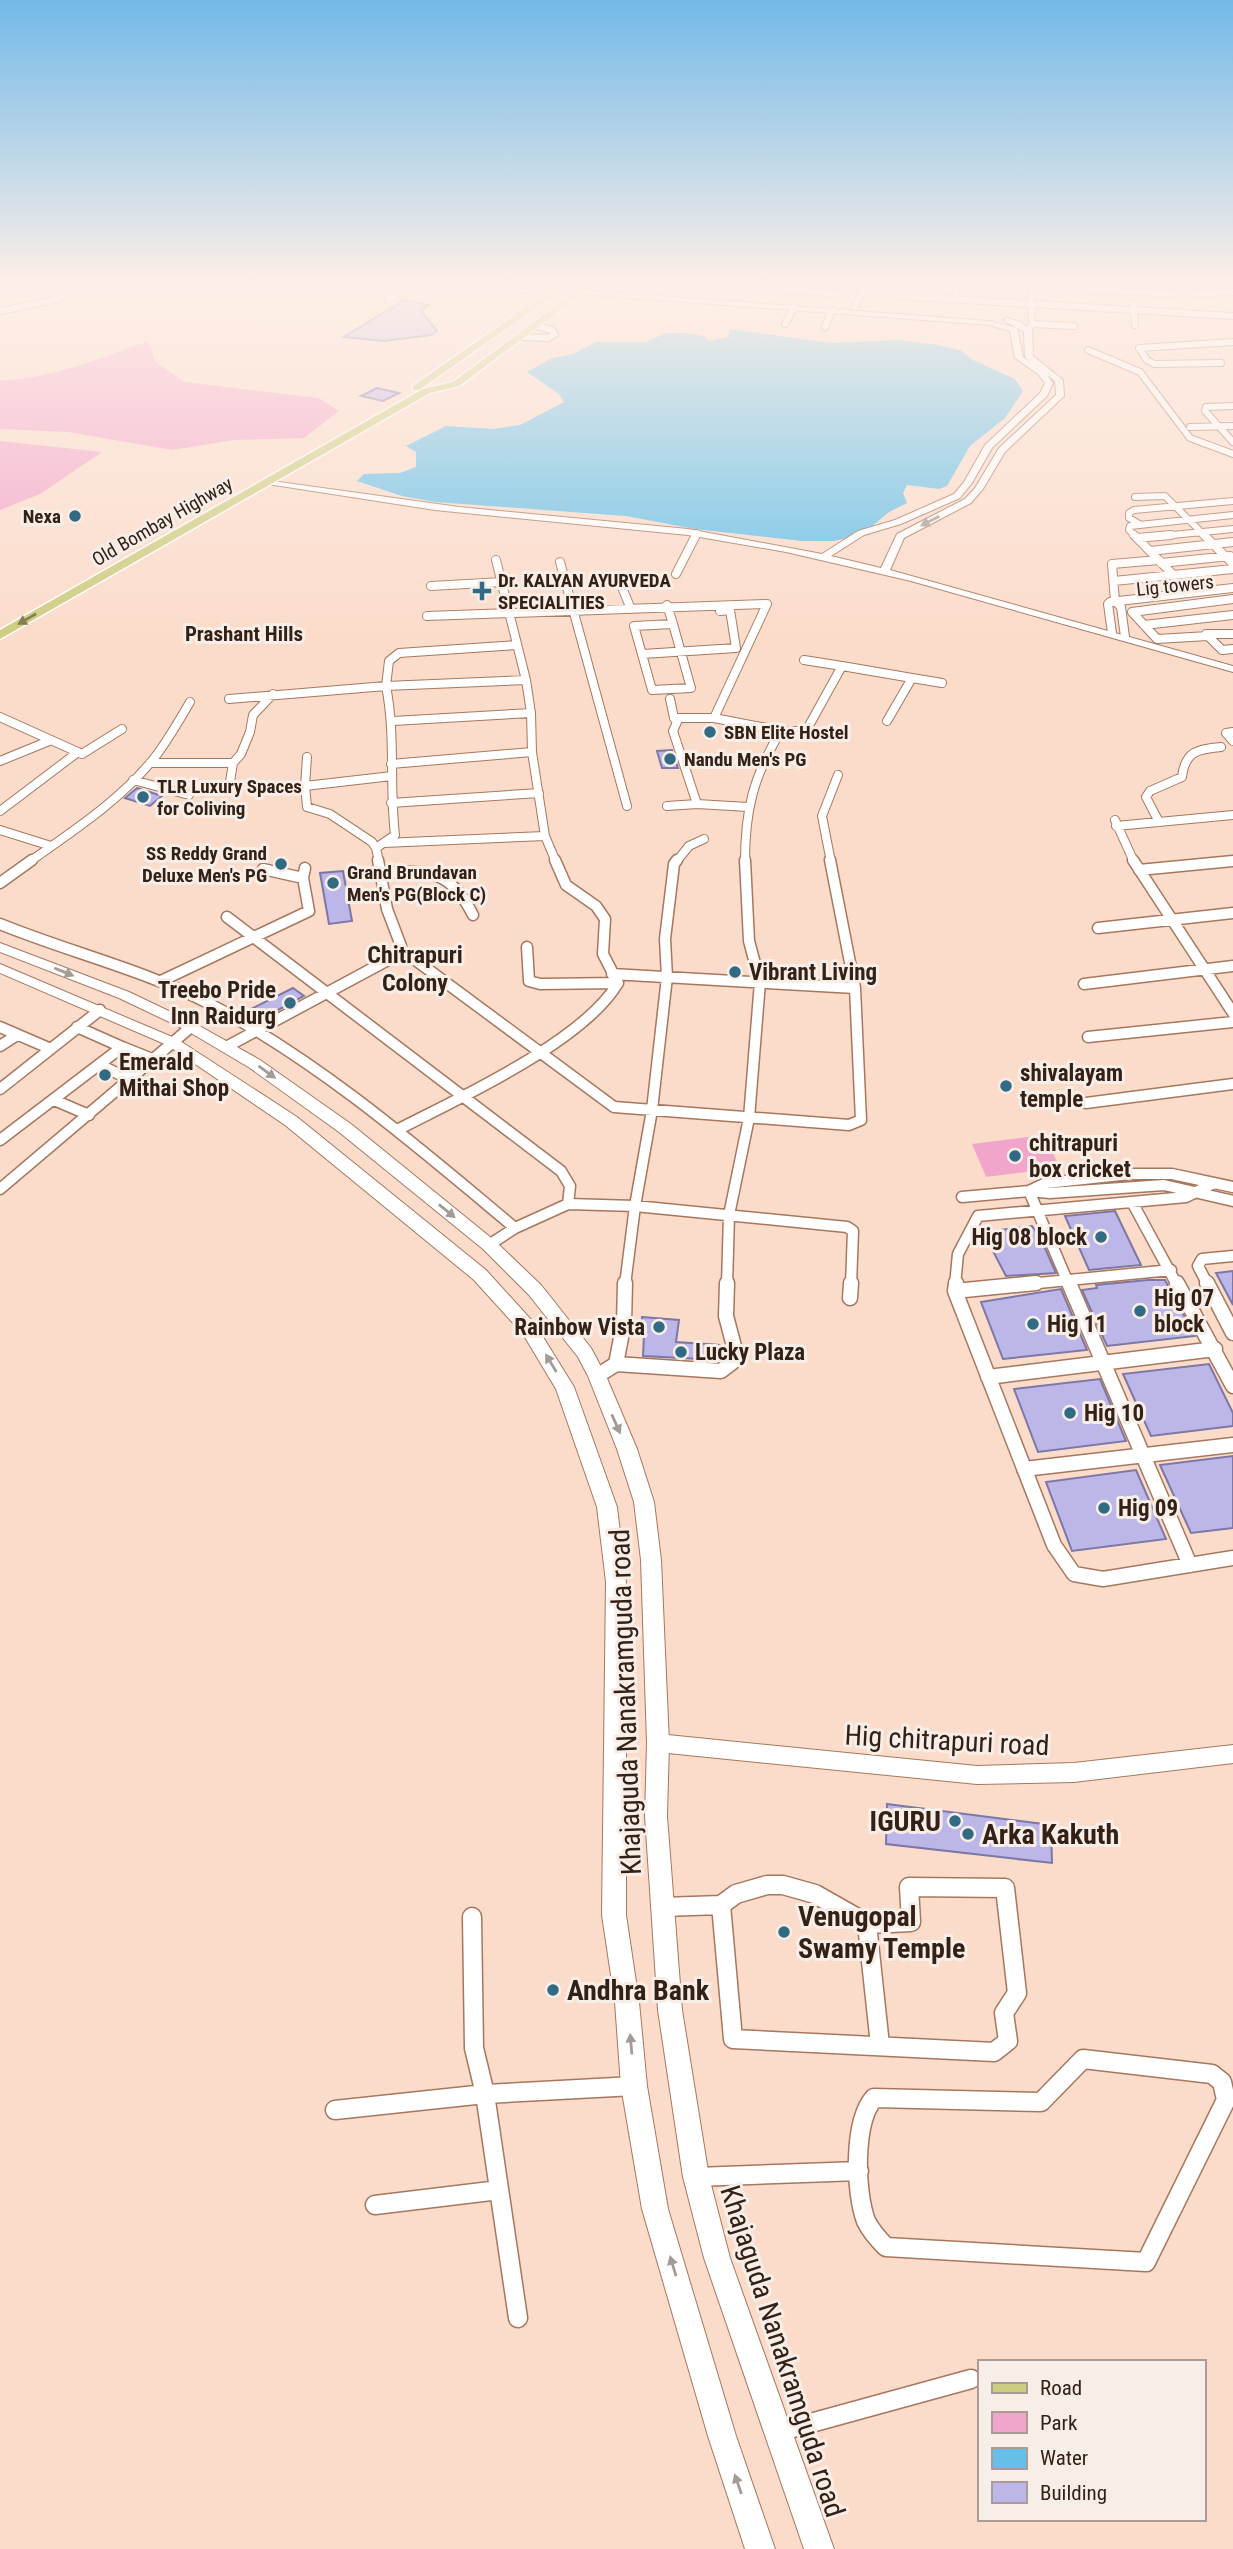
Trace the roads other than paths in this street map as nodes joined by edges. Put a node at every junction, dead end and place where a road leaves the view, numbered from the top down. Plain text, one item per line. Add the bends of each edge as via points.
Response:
1 (388, 404) edge
2 (403, 404) edge
3 (1033, 404) edge
4 (1052, 404) edge
5 (1164, 404) edge
6 (1233, 406) edge
7 (1218, 426) junction
8 (1233, 426) edge
9 (1190, 427) dead end
10 (1233, 442) edge
11 (1233, 454) edge
12 (265, 483) junction
13 (957, 496) junction
14 (1135, 498) dead end
15 (968, 501) junction
16 (1233, 501) edge
17 (1175, 506) junction
18 (1233, 515) edge
19 (1188, 520) junction
20 (1139, 524) junction
21 (884, 526) junction
22 (1233, 528) edge
23 (1200, 532) junction
24 (697, 533) junction
25 (905, 534) junction
26 (1137, 538) junction
27 (1233, 542) edge
28 (1212, 544) junction
29 (1150, 551) junction
30 (1113, 554) dead end
31 (1229, 556) edge
32 (822, 558) junction
33 (496, 559) dead end
34 (1160, 561) junction
35 (560, 562) dead end
36 (1112, 564) junction
37 (1233, 564) edge
38 (1233, 569) edge
39 (884, 573) junction
40 (676, 574) dead end
41 (1173, 575) junction
42 (1114, 581) junction
43 (502, 582) junction
44 (620, 582) dead end
45 (431, 586) dead end
46 (1233, 588) edge
47 (1190, 592) junction
48 (1233, 597) edge
49 (1176, 603) junction
50 (1118, 604) junction
51 (630, 607) junction
52 (573, 609) junction
53 (668, 609) junction
54 (509, 612) junction
55 (1233, 615) edge
56 (427, 616) dead end
57 (1192, 620) junction
58 (0, 622) edge
59 (673, 624) junction
60 (1144, 625) junction
61 (1112, 633) junction
62 (1233, 634) edge
63 (0, 635) edge
64 (1208, 636) junction
65 (1125, 637) junction
66 (517, 645) junction
67 (1233, 649) edge
68 (1222, 650) junction
69 (681, 652) junction
70 (643, 654) junction
71 (804, 660) dead end
72 (1233, 661) edge
73 (842, 666) junction
74 (1233, 669) edge
75 (912, 678) junction
76 (526, 680) junction
77 (942, 683) dead end
78 (386, 686) junction
79 (273, 694) junction
80 (229, 699) dead end
81 (670, 699) dead end
82 (190, 702) dead end
83 (531, 713) junction
84 (0, 717) edge
85 (674, 718) junction
86 (714, 718) junction
87 (393, 721) junction
88 (887, 721) dead end
89 (122, 729) dead end
90 (778, 731) junction
91 (1233, 732) edge
92 (49, 741) junction
93 (1233, 741) edge
94 (1221, 747) dead end
95 (78, 752) junction
96 (531, 752) junction
97 (307, 757) dead end
98 (0, 761) edge
99 (233, 763) junction
100 (149, 764) junction
101 (391, 764) junction
102 (838, 775) dead end
103 (392, 776) junction
104 (132, 780) junction
105 (305, 786) junction
106 (229, 788) dead end
107 (539, 793) junction
108 (189, 795) dead end
109 (391, 803) junction
110 (697, 804) junction
111 (627, 806) dead end
112 (667, 806) dead end
113 (748, 807) junction
114 (0, 811) edge
115 (1233, 815) edge
116 (1159, 822) junction
117 (0, 830) edge
118 (544, 836) junction
119 (704, 839) dead end
120 (51, 846) junction
121 (379, 846) junction
122 (1233, 862) edge
123 (263, 869) dead end
124 (1139, 870) junction
125 (380, 873) junction
126 (0, 883) edge
127 (1233, 913) edge
128 (473, 915) dead end
129 (227, 917) dead end
130 (1170, 919) junction
131 (0, 924) edge
132 (1098, 928) dead end
133 (252, 937) junction
134 (0, 947) edge
135 (527, 947) dead end
136 (401, 953) junction
137 (1233, 966) edge
138 (0, 968) edge
139 (1203, 969) junction
140 (667, 977) junction
141 (615, 979) junction
142 (161, 981) junction
143 (760, 982) junction
144 (1084, 984) dead end
145 (855, 988) junction
146 (325, 995) junction
147 (100, 1010) junction
148 (1233, 1013) edge
149 (1233, 1022) edge
150 (0, 1027) edge
151 (77, 1027) junction
152 (191, 1027) junction
153 (255, 1030) junction
154 (17, 1035) junction
155 (1088, 1037) dead end
156 (172, 1042) junction
157 (0, 1046) edge
158 (228, 1046) junction
159 (122, 1047) junction
160 (51, 1049) junction
161 (540, 1051) junction
162 (152, 1059) junction
163 (100, 1065) junction
164 (129, 1079) junction
165 (1233, 1084) edge
166 (0, 1089) edge
167 (460, 1096) junction
168 (54, 1100) junction
169 (1086, 1103) dead end
170 (652, 1111) junction
171 (89, 1115) junction
172 (749, 1118) junction
173 (397, 1130) junction
174 (0, 1140) edge
175 (1214, 1183) junction
176 (1233, 1187) edge
177 (0, 1189) edge
178 (1029, 1191) junction
179 (1193, 1192) junction
180 (962, 1197) dead end
181 (1233, 1201) edge
182 (1132, 1202) junction
183 (568, 1204) junction
184 (635, 1206) junction
185 (1037, 1211) junction
186 (729, 1215) junction
187 (515, 1228) junction
188 (489, 1245) junction
189 (1233, 1255) edge
190 (1171, 1270) junction
191 (1066, 1280) junction
192 (955, 1291) junction
193 (850, 1298) dead end
194 (1233, 1333) edge
195 (1215, 1349) junction
196 (1102, 1363) junction
197 (616, 1364) junction
198 (597, 1376) junction
199 (988, 1377) junction
200 (1233, 1386) edge
201 (1233, 1445) edge
202 (1142, 1456) junction
203 (1024, 1469) junction
204 (1233, 1559) edge
205 (1190, 1565) junction
206 (657, 1743) junction
207 (1233, 1755) edge
208 (721, 1905) junction
209 (663, 1908) junction
210 (472, 1917) dead end
211 (867, 1924) junction
212 (880, 2045) junction
213 (635, 2086) junction
214 (485, 2094) junction
215 (335, 2110) dead end
216 (859, 2171) junction
217 (696, 2177) junction
218 (499, 2190) junction
219 (375, 2205) dead end
220 (518, 2318) dead end
221 (971, 2379) dead end
222 (778, 2432) junction
223 (760, 2549) edge
224 (819, 2549) edge

1 - 58 main road
2 - 12 main road, Old Bombay Highway
3 - 13 street via 988,447
4 - 15 street via 1001,451 984,484
5 - 11 street via 1190,438
6 - 7 street via 1205,409
7 - 8 street
7 - 9 street
7 - 10 street
12 - 24 street via 461,510
12 -> 63 main road, Old Bombay Highway
13 - 15 street
13 - 21 street
14 - 17 street via 1162,495
15 -> 25 street
16 - 17 street
17 - 19 street
17 - 20 street via 1129,513
18 - 19 street
19 - 20 street
19 - 23 street
20 - 26 street via 1128,528
21 - 25 street
21 - 32 street via 861,533
22 - 23 street
23 - 26 street
23 - 28 street
24 - 32 street
24 - 40 street
25 - 39 street
26 - 29 street
27 - 28 street
28 - 29 street
28 - 31 street
29 - 34 street
30 - 36 street
31 - 34 street
31 - 37 street
32 - 39 street
33 - 43 street
34 - 36 street
34 - 41 street
35 - 52 street
36 - 42 street
38 - 41 street
39 - 61 street
41 - 42 street
41 - 47 street
42 - 50 street
43 - 45 street
43 - 54 street
44 - 51 street
46 - 47 street
47 - 50 street
48 - 49 street
49 - 50 street, Lig towers
49 - 57 street
49 - 60 street via 1133,610
50 - 61 street via 1108,604
50 - 65 street
51 - 52 street
51 - 53 street
52 - 54 street
52 - 111 street
53 - 59 street
53 - 69 street via 730,610 736,648
53 - 86 street via 767,604
54 - 56 street
54 - 66 street
55 - 57 street
57 - 60 street
57 - 64 street
59 - 69 street
59 - 70 street via 634,626
60 - 64 street via 1157,639
61 - 65 street
62 - 64 street
64 - 68 street
65 - 74 street
66 - 76 street
66 - 78 street via 399,653 388,661
67 - 68 street
68 - 72 street
69 - 70 street
69 - 70 street via 691,688 652,690
71 - 73 street
73 - 75 street
73 - 90 street via 806,731
75 - 77 street
75 - 88 street
76 - 78 street
76 - 83 street
78 - 79 street
78 - 87 street
79 - 80 street
79 - 99 street via 253,715 241,754
81 - 85 street
82 - 100 street
83 - 87 street
83 - 96 street
84 - 92 street
85 - 86 street
85 - 110 street via 673,731
86 - 90 street
87 - 101 street
89 - 95 street via 82,754
90 - 113 street
91 - 93 street via 1226,733
92 - 95 street
92 - 98 street
94 - 116 street via 1192,750 1185,757 1182,777 1150,792 1146,797
95 - 114 street
96 - 101 street
96 - 107 street
97 - 105 street
99 - 100 street
99 - 106 street
100 - 104 street
101 - 103 street
102 - 145 street via 822,816
103 - 105 street
103 - 109 street
104 - 108 street
104 - 120 street
105 - 121 street via 307,807 330,814
107 - 109 street
107 - 118 street
109 - 121 street via 395,835
110 - 112 street
110 - 113 street
113 - 143 street via 745,902
115 - 116 street
116 - 124 street via 1116,823
117 - 120 street
118 - 121 street
118 - 141 street via 566,885 596,906 604,919 603,954
119 - 140 street via 689,846 674,864 665,939
120 - 126 street
121 - 125 street
122 - 124 street
123 - 133 street via 304,873 309,911
124 - 130 street
125 - 128 street via 429,872 448,878
125 - 136 street
127 - 130 street
129 - 133 street
130 - 132 street
130 - 139 street
131 - 142 street
133 - 142 street
133 - 146 street
134 -> 152 main road, Khajaguda Nanakramguda road via 124,995
135 - 141 street via 529,981
136 - 146 street
136 - 161 street
137 - 139 street
138 - 147 main road, Khajaguda Nanakramguda road
139 - 144 street
139 - 148 street
140 - 141 street
140 - 143 street
140 - 170 street
141 - 161 street via 612,998
142 - 153 street
143 - 145 street
143 - 172 street
145 - 172 street via 862,1120 849,1125
146 - 153 street
146 - 167 street
147 - 151 street
147 - 156 main road, Khajaguda Nanakramguda road
149 - 155 street
150 - 154 street
151 - 159 street
151 - 160 street
152 - 156 street
152 - 158 main road, Khajaguda Nanakramguda road
153 - 158 street
153 - 173 street
154 - 157 street
154 - 160 street
156 - 162 street
213 -> 156 main road, Khajaguda Nanakramguda road via 614,1915 616,1582 607,1507 565,1387 529,1329 480,1275 291,1121
158 -> 188 main road, Khajaguda Nanakramguda road via 345,1128
159 - 162 street
159 - 163 street
160 - 166 street
161 - 167 street
161 - 170 street via 614,1107
162 - 164 street
163 - 164 street
163 - 168 street
164 - 171 street
165 - 169 street
167 - 173 street
167 - 183 street via 561,1171 570,1186
168 - 171 street
168 - 174 street
170 - 172 street
170 - 184 street
171 - 177 street
172 - 186 street
173 - 187 street
175 - 176 street
175 - 178 street via 1172,1174 1130,1174 1046,1183
175 - 179 street
178 - 179 street via 1164,1185
178 - 180 street
178 - 185 street
179 - 181 street
179 - 182 street via 1186,1197
182 - 185 street
182 - 190 street
183 - 184 street
183 - 187 street
184 - 186 street
184 - 197 street
185 - 191 street
185 - 192 street via 978,1216 958,1254
186 - 193 street via 848,1227 853,1231
186 - 197 street via 726,1316 734,1361 722,1371
187 - 188 street
188 - 198 main road, Khajaguda Nanakramguda road via 535,1290 585,1353
189 - 194 street via 1202,1259 1198,1266
190 - 191 street
190 - 195 street
191 - 192 street
191 - 196 street
192 - 199 street
195 - 196 street
195 - 200 street
196 - 199 street
196 - 202 street
197 - 198 street
198 -> 206 main road, Khajaguda Nanakramguda road via 644,1502 651,1560
199 - 203 street
201 - 202 street
202 - 203 street
202 - 205 street
203 - 205 street via 1054,1545 1074,1574 1103,1579
204 - 205 street
206 - 207 street, Hig chitrapuri road via 1020,1777 1091,1774
206 - 209 main road, Khajaguda Nanakramguda road via 656,1816
208 - 209 street
208 - 211 street via 748,1887 793,1885
208 - 212 street via 733,2039
209 - 217 main road, Khajaguda Nanakramguda road via 677,2068
210 - 214 street via 474,2048
211 - 212 street
211 - 212 street via 911,1922 909,1887 1005,1888 1017,1993 1004,2012 1008,2041 995,2052
213 - 214 street
223 -> 213 main road, Khajaguda Nanakramguda road via 655,2208
214 - 215 street
214 - 218 street
216 - 216 street via 871,2234 886,2246 1146,2262 1226,2100 1222,2082 1212,2074 1083,2059 1041,2102 874,2098 865,2106 862,2119
216 - 217 street
217 - 222 main road, Khajaguda Nanakramguda road via 717,2258
218 - 219 street
218 - 220 street
221 - 222 street
222 - 224 main road, Khajaguda Nanakramguda road

